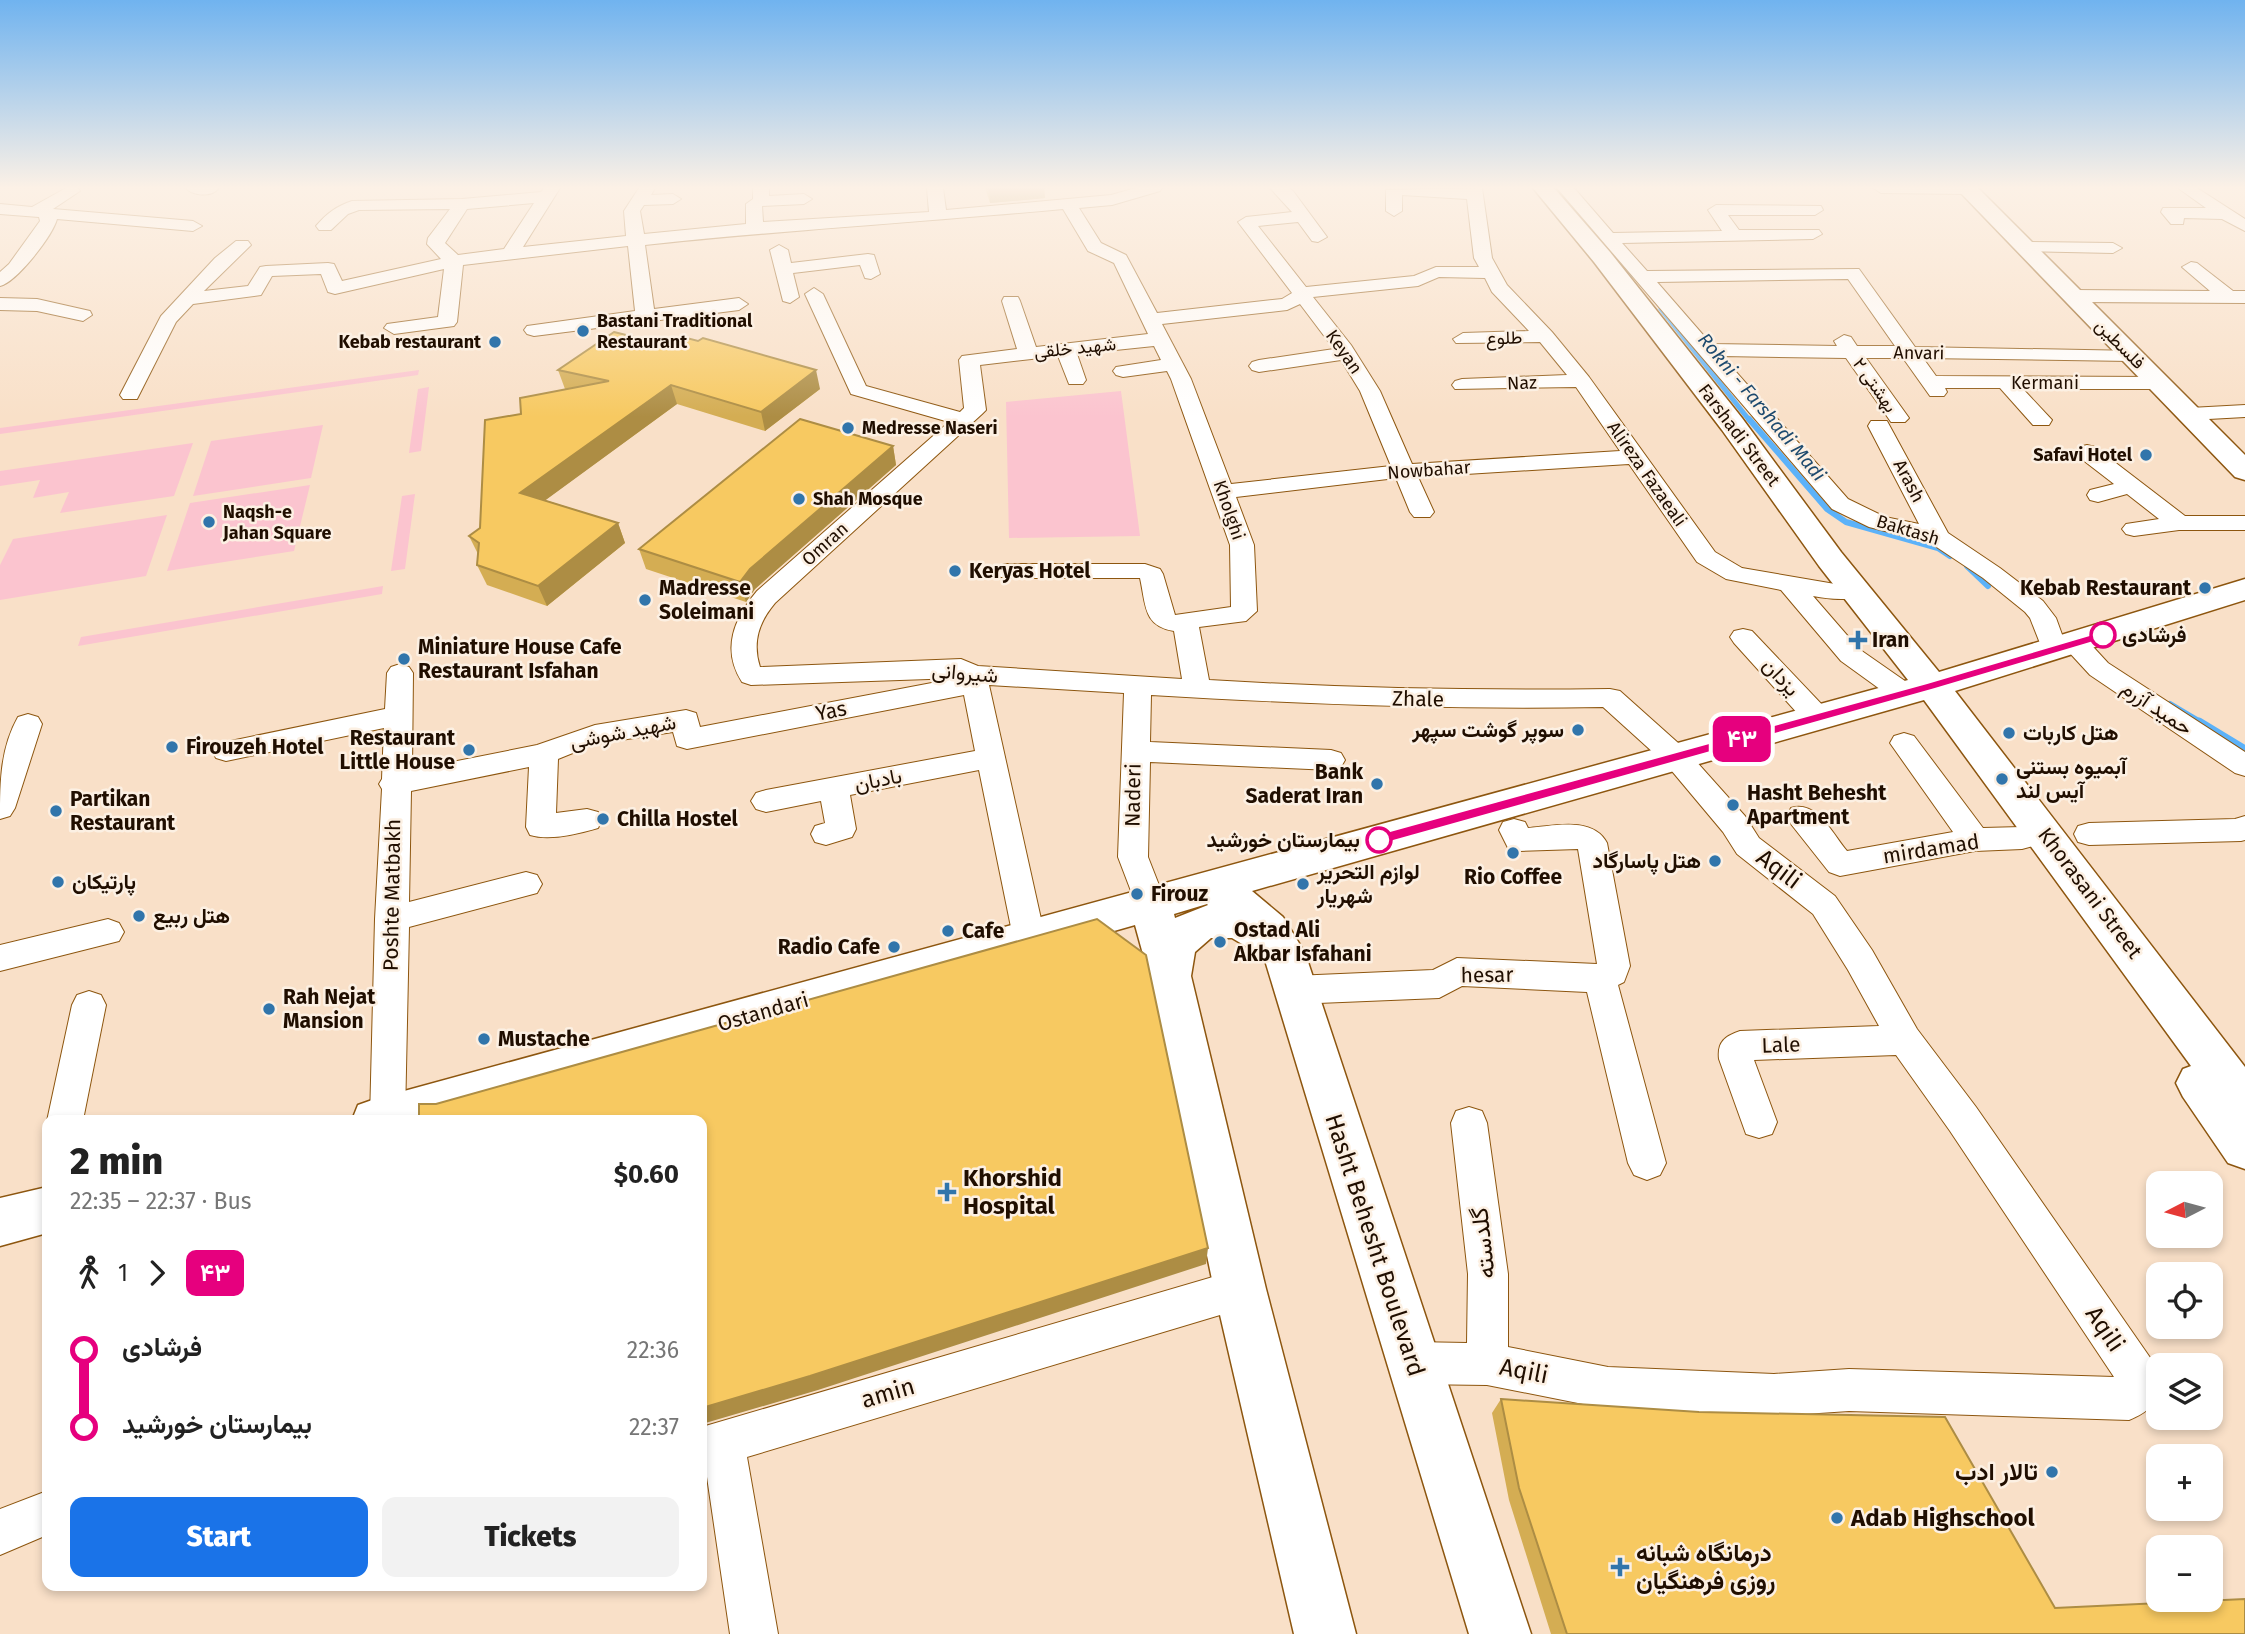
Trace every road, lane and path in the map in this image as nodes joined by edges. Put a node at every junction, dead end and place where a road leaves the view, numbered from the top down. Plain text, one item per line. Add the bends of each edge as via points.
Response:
1 (18, 264) edge
2 (219, 264) edge
3 (440, 264) edge
4 (454, 264) edge
5 (640, 264) edge
6 (783, 264) edge
7 (824, 264) edge
8 (869, 264) edge
9 (1122, 264) edge
10 (1278, 264) edge
11 (1486, 264) edge
12 (1608, 264) edge
13 (1632, 264) edge
14 (2042, 264) edge
15 (2191, 267) dead end
16 (785, 269) junction
17 (1490, 273) junction
18 (871, 274) dead end
19 (1643, 277) junction
20 (0, 281) edge
21 (2156, 282) dead end
22 (2065, 288) junction
23 (2236, 292) edge
24 (814, 294) dead end
25 (1301, 295) junction
26 (790, 297) dead end
27 (188, 299) junction
28 (1011, 301) dead end
29 (0, 304) edge
30 (739, 304) dead end
31 (83, 315) dead end
32 (645, 316) junction
33 (394, 328) dead end
34 (1156, 329) junction
35 (534, 330) dead end
36 (1839, 333) dead end
37 (1545, 336) junction
38 (1463, 339) dead end
39 (1066, 350) junction
40 (1708, 350) junction
41 (1852, 352) junction
42 (1346, 353) junction
43 (1909, 353) junction
44 (1029, 354) junction
45 (2131, 355) junction
46 (1173, 364) junction
47 (1259, 366) dead end
48 (1123, 371) dead end
49 (1076, 380) dead end
50 (1581, 381) junction
51 (2005, 382) junction
52 (1507, 383) junction
53 (2159, 383) junction
54 (1462, 385) dead end
55 (131, 395) dead end
56 (1518, 405) dead end
57 (2245, 411) edge
58 (2190, 414) junction
59 (965, 420) junction
60 (2041, 420) dead end
61 (1889, 422) joint
62 (2087, 452) dead end
63 (1634, 457) junction
64 (1403, 471) junction
65 (2245, 471) edge
66 (2132, 486) junction
67 (1225, 491) junction
68 (2098, 495) dead end
69 (1422, 512) dead end
70 (2179, 523) junction
71 (2245, 523) edge
72 (2134, 529) dead end
73 (1938, 537) junction
74 (1006, 571) dead end
75 (1788, 582) junction
76 (2245, 589) edge
77 (1854, 591) junction
78 (1186, 625) junction
79 (1744, 637) dead end
80 (2065, 647) junction
81 (400, 673) dead end
82 (751, 676) joint
83 (974, 680) junction
84 (1138, 684) junction
85 (1197, 688) junction
86 (1916, 690) junction
87 (399, 716) junction
88 (1818, 718) junction
89 (28, 724) dead end
90 (687, 738) joint
91 (1904, 743) dead end
92 (226, 751) dead end
93 (1134, 751) junction
94 (544, 754) junction
95 (1676, 757) junction
96 (990, 758) junction
97 (1331, 760) dead end
98 (2245, 766) edge
99 (394, 784) junction
100 (834, 789) junction
101 (766, 801) dead end
102 (0, 808) edge
103 (1802, 816) dead end
104 (587, 820) dead end
105 (2245, 827) edge
106 (1514, 830) dead end
107 (826, 834) dead end
108 (2089, 834) dead end
109 (2022, 838) junction
110 (1975, 840) junction
111 (526, 884) dead end
112 (1210, 887) junction
113 (1150, 903) junction
114 (391, 919) junction
115 (108, 932) dead end
116 (1029, 937) junction
117 (0, 958) edge
118 (1289, 971) junction
119 (1170, 976) junction
120 (1600, 979) junction
121 (89, 1005) dead end
122 (1905, 1040) junction
123 (66, 1115) edge
124 (400, 1115) edge
125 (404, 1115) edge
126 (1759, 1122) dead end
127 (2240, 1122) edge
128 (1469, 1123) dead end
129 (1647, 1163) dead end
130 (1240, 1289) junction
131 (1413, 1363) junction
132 (1488, 1364) junction
133 (712, 1445) edge
134 (42, 1515) edge
135 (0, 1532) edge
136 (754, 1634) edge
137 (1325, 1634) edge
138 (1500, 1634) edge

1 - 20 street
2 - 27 street
3 - 27 street via 335,288 328,268 266,271 254,291
4 - 33 street via 447,322
5 - 32 street
6 - 16 street
7 - 16 street
8 - 18 street
9 - 34 street, Kholghi
10 - 25 street, Keyan
11 - 17 street
12 - 77 main road, Farshadi Street
13 - 19 street, Baktash
14 - 22 main road, فلسطین
15 - 23 street
16 - 26 street
17 - 25 street, شهید خلقی via 1436,272 1418,281
17 - 37 street, Alireza Fazaeali
19 - 40 street, Baktash
19 - 43 street via 1853,273
21 - 22 street
22 - 23 street
22 - 45 main road, فلسطین
24 - 59 street via 858,390
25 - 34 street, شهید خلقی via 1287,304
25 - 42 street, Keyan
27 - 55 street via 168,320
28 - 44 street
29 - 31 street via 37,305
30 - 32 street
32 - 35 street
34 - 39 street, شهید خلقی
34 - 46 street, Kholghi
36 - 41 street, بهشتی ۲
37 - 38 street, طلوع
37 - 50 street, Alireza Fazaeali
39 - 44 street, شهید خلقی
39 - 49 street
40 - 41 street, Anvari via 1797,344
40 - 73 street, Baktash via 1840,504 1864,517
41 - 43 street, Anvari
41 - 61 street, بهشتی ۲
42 - 47 street via 1318,349
42 - 64 street, Keyan via 1370,391
43 - 45 street, Anvari
43 - 51 street, Kermani via 1934,387
44 - 59 street, شهید خلقی via 969,360 975,410
45 - 53 main road, فلسطین
46 - 48 street
46 - 67 street, Kholghi
50 - 52 street, Naz
50 - 63 street, Alireza Fazaeali
51 - 53 street, Kermani
51 - 60 street
52 - 54 street, Naz
52 - 56 street
53 - 58 main road, فلسطین
57 - 58 street
58 - 65 main road, فلسطین
59 - 82 street, Omran via 751,614 742,646
61 - 73 street, Arash
62 - 66 street
63 - 64 street, Nowbahar
63 - 75 street, Alireza Fazaeali via 1706,557 1735,574
64 - 67 street, Nowbahar
64 - 69 street, Keyan
66 - 68 street
66 - 70 street
67 - 78 street, Kholghi via 1242,545 1244,611
70 - 71 street
70 - 72 street
73 - 80 street, Baktash via 2040,614
74 - 78 street via 1145,571 1157,590 1161,617
75 - 77 street, Alireza Fazaeali via 1835,592
75 - 86 street via 1850,655
76 - 80 main road, Ostandari
77 - 86 main road, Farshadi Street
78 - 85 street
79 - 88 street, یزدان
80 - 86 main road, Ostandari
80 - 98 street, حمید آزرم
81 - 87 street, Poshte Matbakh
82 - 83 street, شیروانی via 961,668
83 - 84 street, شیروانی
83 - 90 street, Yas
83 - 96 street
84 - 85 street, Zhale
84 - 93 street, Naderi
85 - 95 street, Zhale via 1490,701 1610,698
86 - 88 main road, Ostandari
86 - 109 main road, Khorasani Street
86 - 127 main road, Khorasani Street via 2031,815
87 - 92 street
87 - 99 street, Poshte Matbakh
88 - 95 main road, Ostandari
89 - 102 street
90 - 94 street, شهید شوشی via 686,720 565,741
91 - 110 street
93 - 97 street
93 - 113 street, Naderi via 1133,857
94 - 99 street, شهید شوشی
94 - 104 street, شهید شوشی via 541,827
95 - 112 main road, Ostandari
95 - 122 street, Aqili via 1748,846 1824,905
96 - 100 street, بادبان
96 - 116 street
99 - 114 street, Poshte Matbakh
100 - 101 street, بادبان
100 - 107 street via 841,829
103 - 110 street, mirdamad via 1840,864
105 - 108 street
106 - 120 street via 1519,840 1578,836 1592,842 1614,966
109 - 110 street, mirdamad
109 - 127 main road, Khorasani Street
111 - 114 street
112 - 113 main road, Ostandari
112 - 118 main road, Hasht Behesht Boulevard via 1244,904 1265,923
113 - 116 main road, Ostandari
113 - 119 main road
114 - 124 street, Poshte Matbakh
115 - 117 street
116 - 125 main road, Ostandari
118 - 119 main road via 1250,927 1230,920 1211,921 1177,941 1170,958
118 - 120 street, hesar via 1439,984 1457,972
118 - 131 main road, Hasht Behesht Boulevard
119 - 130 main road
120 - 129 street
121 - 123 street
122 - 126 street, Lale via 1740,1046 1735,1050 1736,1059
122 - 132 street, Aqili via 1964,1119 2136,1374 2140,1389 2129,1399 1608,1388
128 - 132 street, گلدسته via 1488,1274
130 - 133 street, amin
130 - 137 main road
131 - 132 street, Aqili
131 - 138 main road, Hasht Behesht Boulevard
133 - 136 street, amin
134 - 135 street

